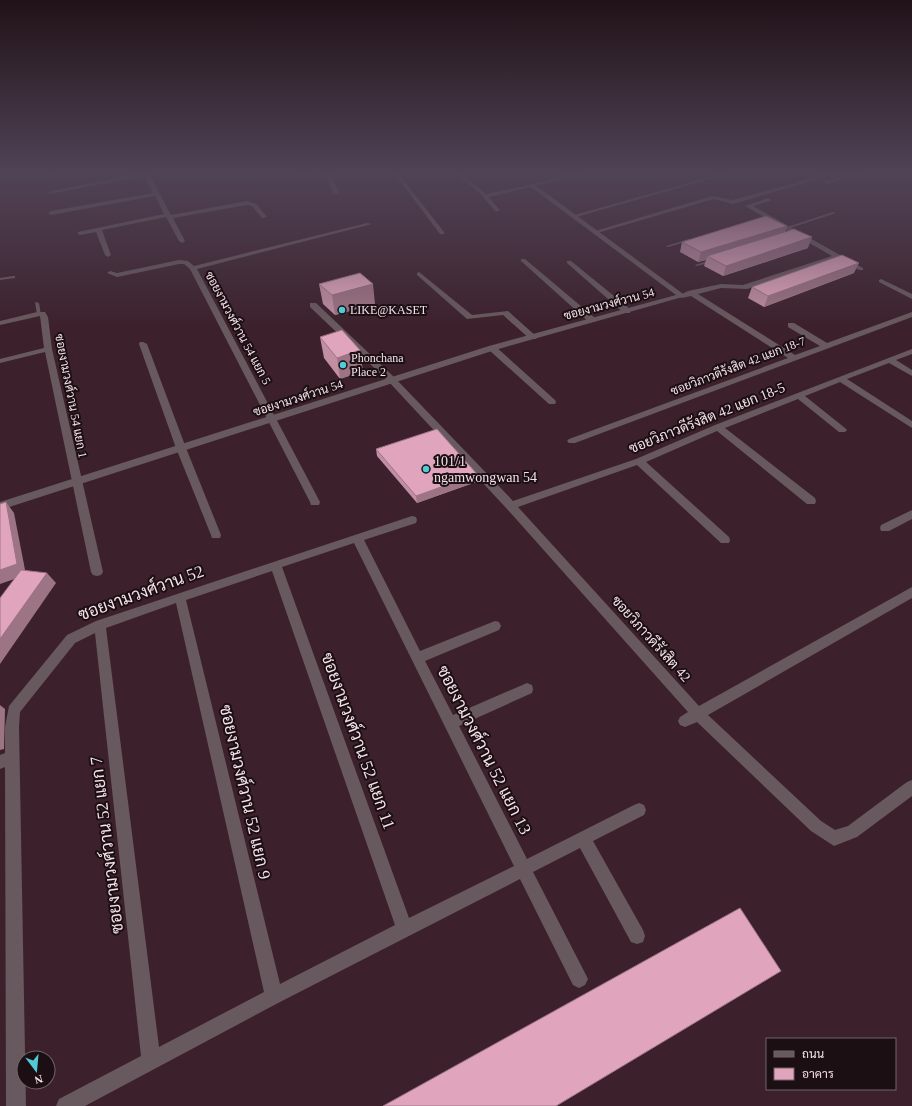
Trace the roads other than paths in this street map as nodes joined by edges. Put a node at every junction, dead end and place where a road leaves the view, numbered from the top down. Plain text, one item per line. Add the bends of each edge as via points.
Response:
1 (122, 225) edge
2 (173, 225) edge
3 (367, 225) edge
4 (436, 225) edge
5 (585, 225) edge
6 (620, 225) edge
7 (783, 225) edge
8 (797, 225) edge
9 (786, 228) junction
10 (98, 229) junction
11 (595, 232) junction
12 (80, 233) dead end
13 (442, 233) dead end
14 (798, 234) junction
15 (791, 236) edge
16 (699, 237) edge
17 (182, 241) dead end
18 (668, 246) dead end
19 (108, 255) dead end
20 (838, 256) junction
21 (719, 258) edge
22 (523, 260) dead end
23 (569, 262) dead end
24 (697, 265) dead end
25 (193, 268) junction
26 (861, 269) dead end
27 (110, 273) dead end
28 (419, 274) dead end
29 (13, 277) dead end
30 (0, 279) edge
31 (881, 281) dead end
32 (912, 290) edge
33 (691, 293) junction
34 (904, 293) junction
35 (682, 296) junction
36 (912, 297) edge
37 (37, 303) dead end
38 (313, 305) dead end
39 (627, 311) junction
40 (40, 314) junction
41 (912, 314) edge
42 (592, 320) junction
43 (0, 323) edge
44 (791, 324) dead end
45 (532, 337) junction
46 (143, 344) dead end
47 (826, 346) junction
48 (492, 348) junction
49 (48, 349) junction
50 (912, 350) edge
51 (794, 358) junction
52 (889, 360) junction
53 (0, 361) edge
54 (912, 373) edge
55 (841, 379) junction
56 (392, 380) junction
57 (799, 395) junction
58 (552, 402) dead end
59 (273, 420) junction
60 (912, 425) edge
61 (718, 427) junction
62 (842, 430) dead end
63 (572, 441) dead end
64 (181, 448) junction
65 (639, 461) junction
66 (76, 483) junction
67 (811, 501) dead end
68 (315, 502) dead end
69 (0, 506) edge
70 (511, 506) junction
71 (909, 518) edge
72 (412, 520) dead end
73 (885, 528) dead end
74 (216, 535) dead end
75 (357, 538) junction
76 (725, 540) dead end
77 (276, 565) junction
78 (97, 572) dead end
79 (912, 592) edge
80 (180, 597) junction
81 (100, 625) junction
82 (495, 626) dead end
83 (418, 658) junction
84 (527, 689) dead end
85 (699, 715) junction
86 (685, 721) dead end
87 (450, 723) junction
88 (6, 759) edge
89 (912, 787) edge
90 (639, 810) dead end
91 (583, 838) junction
92 (524, 868) junction
93 (405, 929) junction
94 (637, 936) dead end
95 (579, 979) dead end
96 (274, 996) junction
97 (151, 1060) junction
98 (16, 1106) edge
99 (66, 1106) edge

1 - 10 street
2 - 17 street
3 - 25 street, ซอยงามวงศ์วาน 54 แยก 5
4 - 13 street
5 - 11 street
6 - 11 street
7 - 9 street
8 - 9 lane
9 - 14 street
10 - 12 street
10 - 19 street
11 - 35 street
14 - 15 lane
14 - 20 street
16 - 18 lane
20 - 26 street
20 - 33 street, ซอยงามวงศ์วาน 54 via 744,287 721,286
21 - 24 lane
22 - 42 street
23 - 39 street
25 - 27 street, ซอยงามวงศ์วาน 54 แยก 5 via 186,262 179,262 117,275
25 - 59 street, ซอยงามวงศ์วาน 54 แยก 5
28 - 45 street via 470,317 505,312
29 - 30 lane
31 - 34 street
32 - 34 street
33 - 35 street, ซอยงามวงศ์วาน 54
33 - 51 street
34 - 36 street
35 - 39 street, ซอยงามวงศ์วาน 54
37 - 40 lane
38 - 56 street, ซอยวิภาวดีรังสิต 42
39 - 42 street, ซอยงามวงศ์วาน 54
40 - 43 street
40 - 49 street, ซอยงามวงศ์วาน 54 แยก 1 via 44,316
41 - 47 street, ซอยวิภาวดีรังสิต 42 แยก 18-7
42 - 45 street, ซอยงามวงศ์วาน 54
44 - 47 street
45 - 48 street, ซอยงามวงศ์วาน 54
46 - 64 street
47 - 51 street, ซอยวิภาวดีรังสิต 42 แยก 18-7
48 - 56 street, ซอยงามวงศ์วาน 54
48 - 58 street
49 - 53 street
49 - 66 street, ซอยงามวงศ์วาน 54 แยก 1
50 - 52 street, ซอยวิภาวดีรังสิต 42 แยก 18-5
51 - 63 street, ซอยวิภาวดีรังสิต 42 แยก 18-7
52 - 54 street
52 - 55 street, ซอยวิภาวดีรังสิต 42 แยก 18-5
55 - 57 street, ซอยวิภาวดีรังสิต 42 แยก 18-5
55 - 60 street
56 - 59 street, ซอยงามวงศ์วาน 54
56 - 70 street, ซอยวิภาวดีรังสิต 42
57 - 61 street, ซอยวิภาวดีรังสิต 42 แยก 18-5
57 - 62 street
59 - 64 street, ซอยงามวงศ์วาน 54
59 - 68 street, ซอยงามวงศ์วาน 54 แยก 5
61 - 65 street, ซอยวิภาวดีรังสิต 42 แยก 18-5
61 - 67 street
64 - 66 street, ซอยงามวงศ์วาน 54
64 - 74 street
65 - 70 street, ซอยวิภาวดีรังสิต 42 แยก 18-5
65 - 76 street
66 - 69 street, ซอยงามวงศ์วาน 54
66 - 78 street, ซอยงามวงศ์วาน 54 แยก 1
70 - 85 street, ซอยวิภาวดีรังสิต 42
71 - 73 street
72 - 75 street, ซอยงามวงศ์วาน 52
75 - 77 street, ซอยงามวงศ์วาน 52
75 - 83 street, ซอยงามวงศ์วาน 52 แยก 13
77 - 80 street, ซอยงามวงศ์วาน 52
77 - 93 street, ซอยงามวงศ์วาน 52 แยก 11
79 - 85 street
80 - 81 street, ซอยงามวงศ์วาน 52
80 - 96 street, ซอยงามวงศ์วาน 52 แยก 9
81 - 88 street, ซอยงามวงศ์วาน 52 via 71,639 14,710
81 - 97 street, ซอยงามวงศ์วาน 52 แยก 7
82 - 83 street
83 - 87 street, ซอยงามวงศ์วาน 52 แยก 13
84 - 87 street
85 - 86 street
85 - 89 street, ซอยวิภาวดีรังสิต 42 via 816,826 834,838 852,832
87 - 92 street, ซอยงามวงศ์วาน 52 แยก 13
88 - 98 street, ซอยงามวงศ์วาน 52
90 - 91 street
91 - 92 street
91 - 94 street
92 - 93 street
92 - 95 street, ซอยงามวงศ์วาน 52 แยก 13
93 - 96 street
96 - 97 street
97 - 99 street

